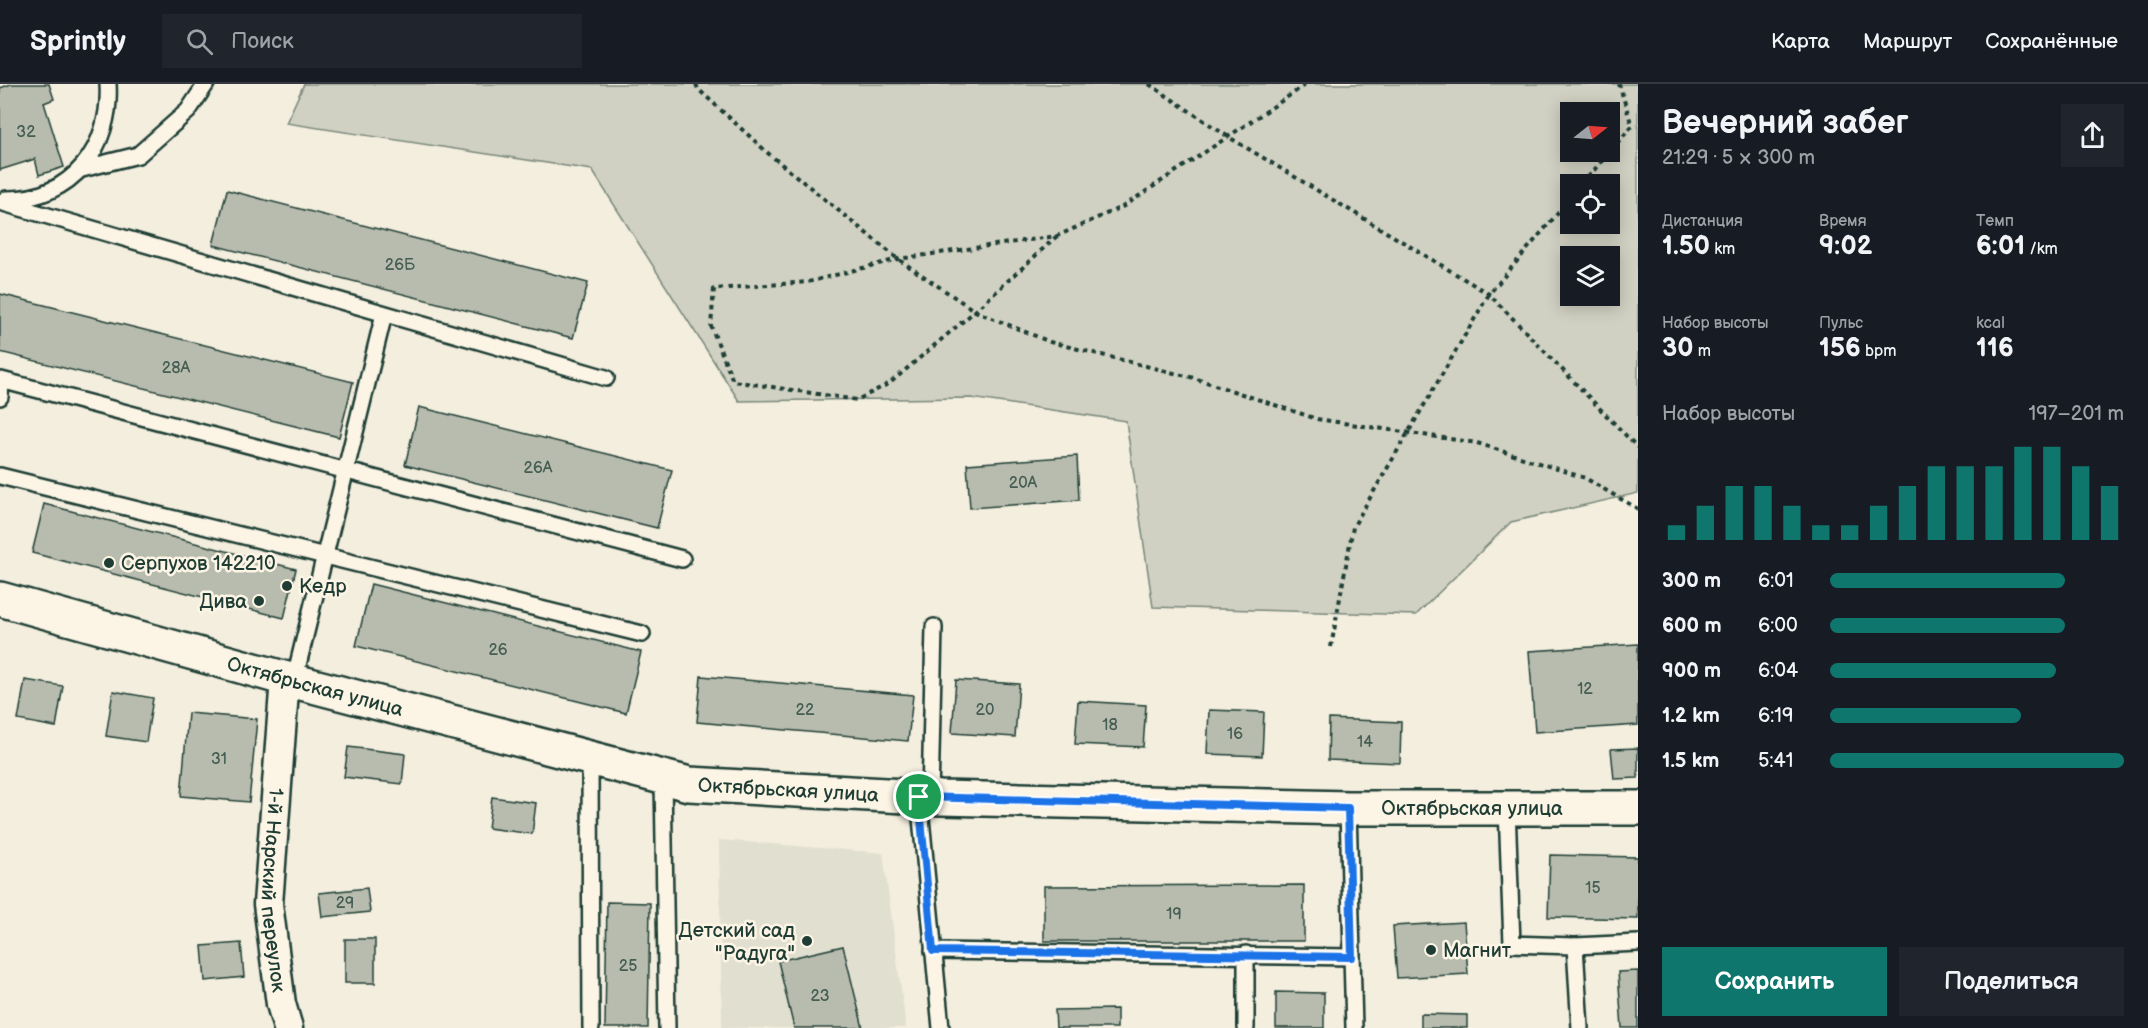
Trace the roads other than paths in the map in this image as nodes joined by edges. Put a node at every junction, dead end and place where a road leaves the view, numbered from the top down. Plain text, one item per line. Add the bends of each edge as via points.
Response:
1 (108, 84) edge
2 (206, 84) edge
3 (82, 169) junction
4 (0, 201) edge
5 (384, 314) junction
6 (606, 378) dead end
7 (0, 397) edge
8 (346, 471) junction
9 (0, 476) edge
10 (324, 556) junction
11 (682, 559) dead end
12 (0, 599) edge
13 (0, 609) edge
14 (41, 610) junction
15 (934, 627) dead end
16 (642, 634) dead end
17 (290, 680) junction
18 (590, 759) junction
19 (663, 778) junction
20 (925, 797) junction
21 (1348, 808) junction
22 (1507, 808) junction
23 (1638, 808) edge
24 (1638, 943) edge
25 (1575, 946) junction
26 (933, 951) junction
27 (1246, 954) junction
28 (1352, 957) junction
29 (288, 1028) edge
30 (591, 1028) edge
31 (667, 1028) edge
32 (940, 1028) edge
33 (1246, 1028) edge
34 (1354, 1028) edge
35 (1580, 1028) edge

1 - 3 lane via 109,108 100,141
2 - 3 lane via 188,111 138,156
3 - 4 lane via 55,189 23,200
4 - 5 lane
5 - 6 lane
5 - 8 lane
7 - 8 lane via 1,380
8 - 10 lane
8 - 11 lane
9 - 10 lane
10 - 16 lane
10 - 17 lane
12 - 14 street, Октябрьская улица
13 - 14 street
14 - 17 street, Октябрьская улица
15 - 20 lane
17 - 18 street, Октябрьская улица
17 - 29 street, 1-й Нарский переулок via 268,904 281,1004
18 - 19 street, Октябрьская улица
18 - 30 lane
19 - 20 street, Октябрьская улица via 689,784
19 - 31 lane
20 - 21 street, Октябрьская улица
20 - 26 lane
21 - 22 street, Октябрьская улица
21 - 28 lane
22 - 23 street, Октябрьская улица
22 - 25 lane via 1512,944
24 - 25 lane
25 - 35 lane
26 - 27 lane
26 - 32 lane
27 - 28 lane
27 - 33 lane
28 - 34 lane

